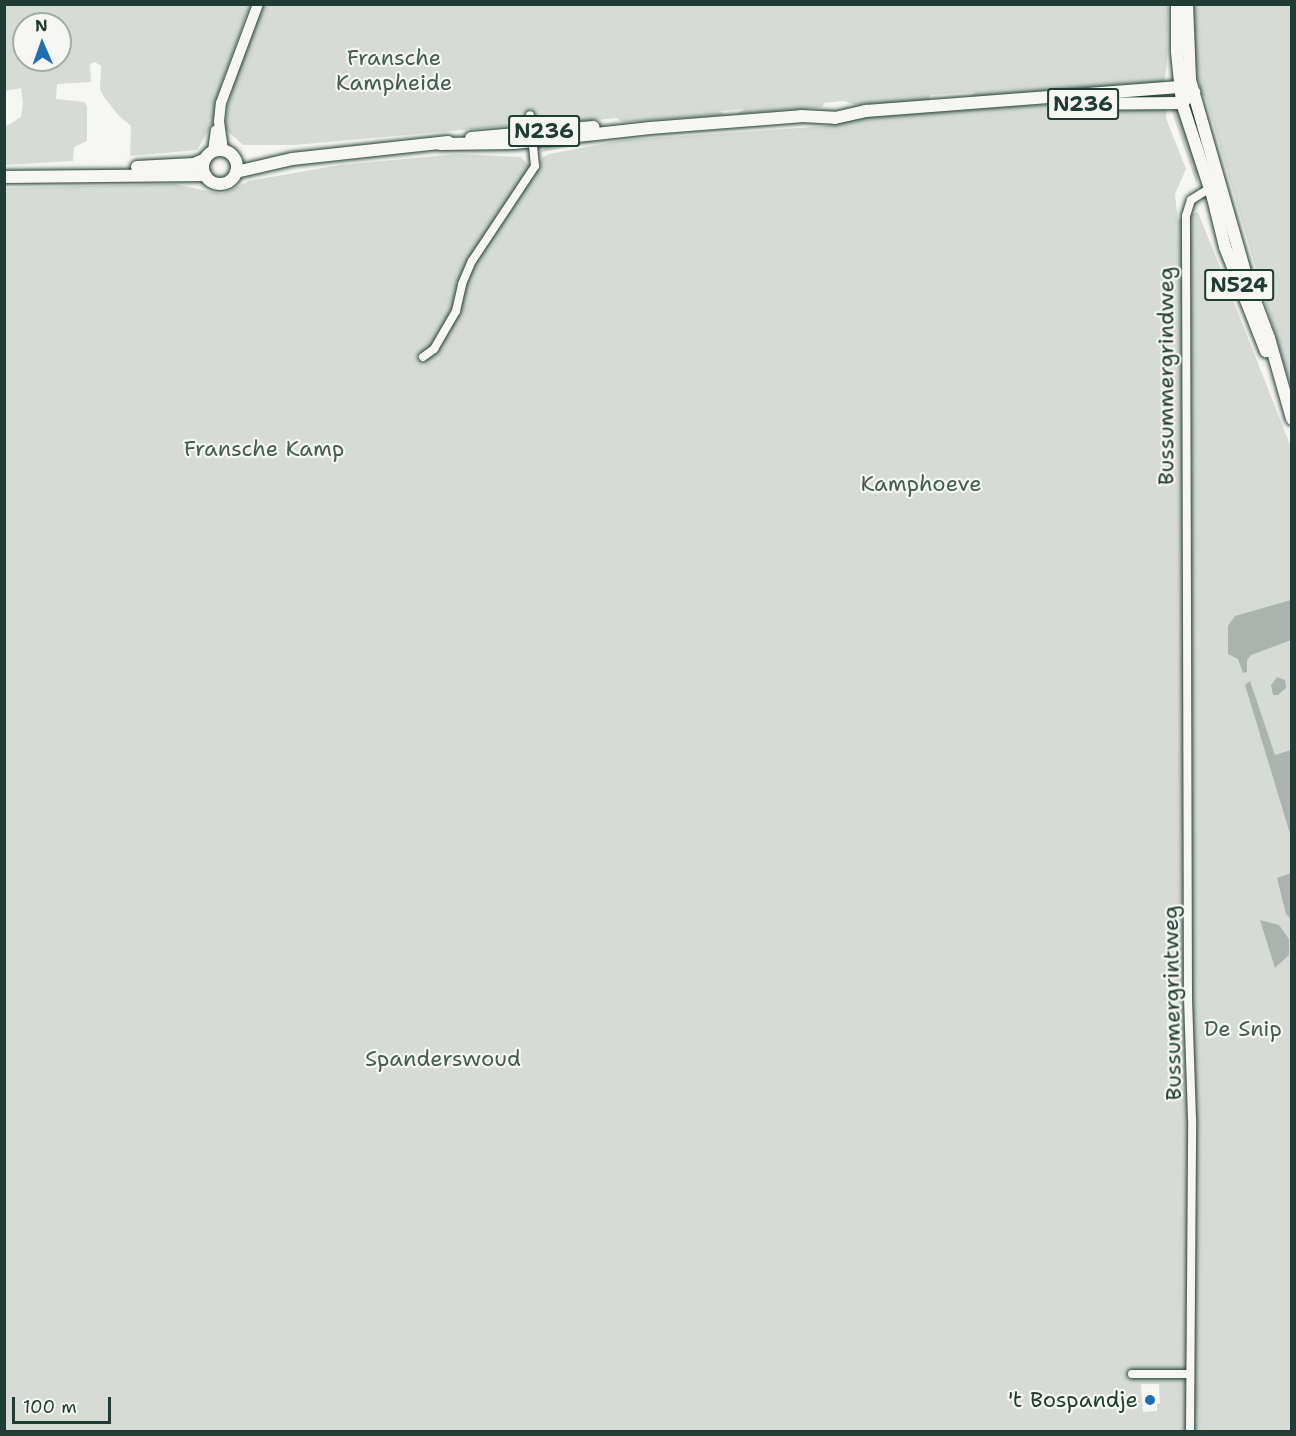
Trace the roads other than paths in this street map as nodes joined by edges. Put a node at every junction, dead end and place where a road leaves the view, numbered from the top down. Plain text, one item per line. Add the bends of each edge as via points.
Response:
1 (258, 4) edge
2 (1177, 4) edge
3 (1187, 4) edge
4 (1179, 87) junction
5 (1194, 92) junction
6 (984, 103) junction
7 (1182, 103) junction
8 (530, 115) dead end
9 (534, 137) junction
10 (214, 153) junction
11 (235, 159) junction
12 (292, 159) junction
13 (236, 172) junction
14 (52, 174) junction
15 (205, 175) junction
16 (4, 177) edge
17 (1214, 185) junction
18 (423, 357) dead end
19 (1292, 419) edge
20 (1187, 574) joint
21 (1132, 1374) dead end
22 (1189, 1374) junction
23 (1190, 1431) edge

1 - 10 main road via 221,103
2 - 4 main road
3 - 5 main road via 1188,61
4 - 5 main road, N236
4 - 6 main road, N236
4 - 7 main road
5 - 7 main road
5 - 17 main road, N524
6 - 7 main road, N236
6 - 9 main road, N236 via 866,111 836,118 650,128 613,126
7 - 17 main road, N524
8 - 9 street
9 - 12 main road, N236 via 496,135
9 - 18 street via 536,166 472,261 456,311 434,349
10 - 11 main road
10 - 14 main road, N236 via 194,164
10 - 15 main road
11 - 12 main road, N236
11 - 13 main road
12 - 13 main road, N236
13 - 15 main road, N236 via 222,183
14 - 15 main road, N236
14 - 16 main road, N236
17 - 19 main road, N524 via 1269,338
17 - 20 street, Bussummergrindweg via 1191,200 1186,216
20 - 22 street, Bussumergrintweg via 1192,1119
21 - 22 street
22 - 23 street, Bussumergrintweg

